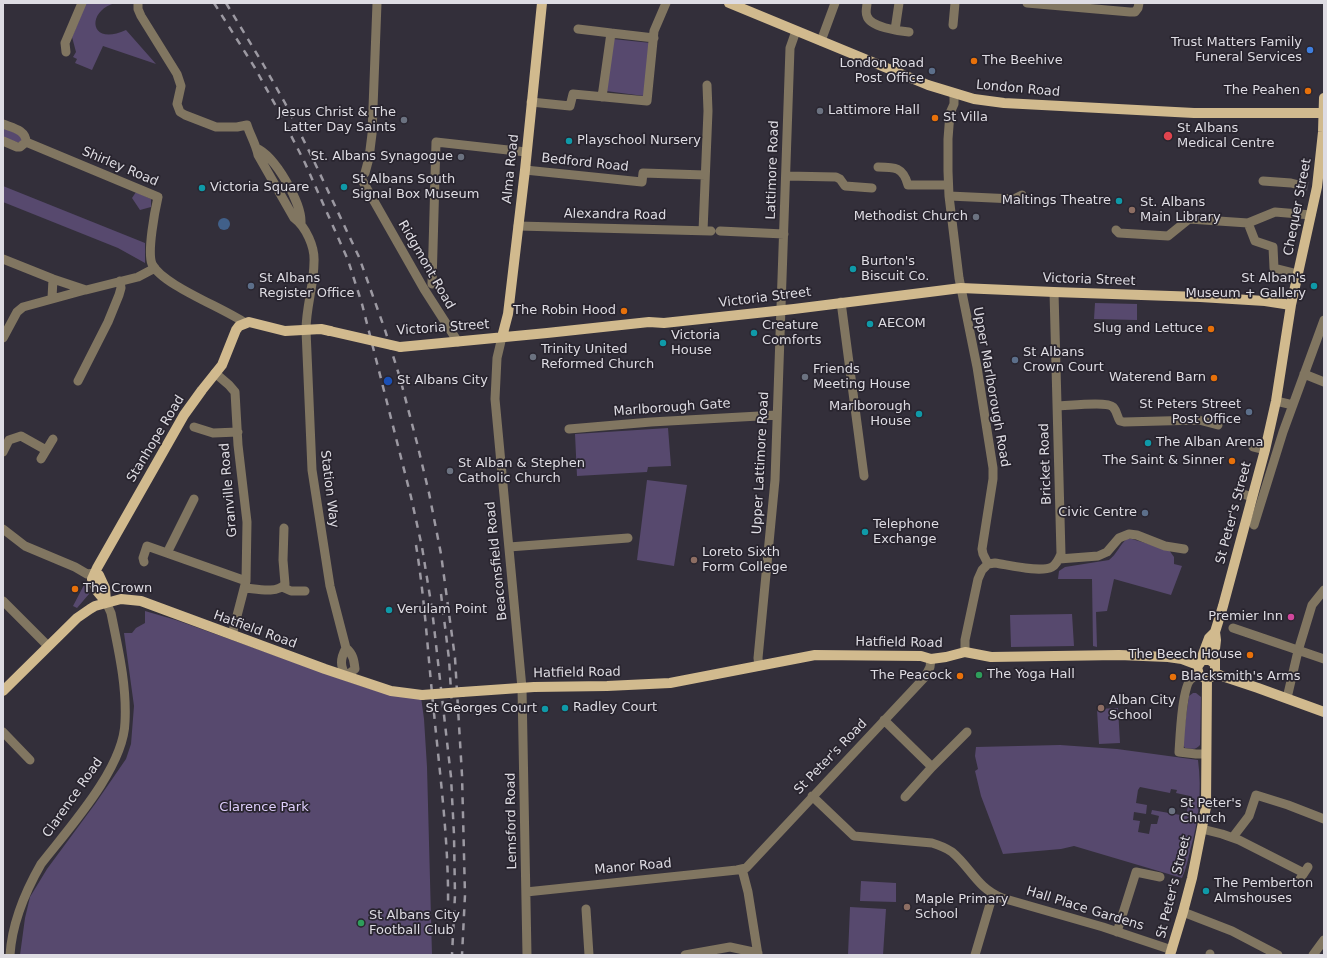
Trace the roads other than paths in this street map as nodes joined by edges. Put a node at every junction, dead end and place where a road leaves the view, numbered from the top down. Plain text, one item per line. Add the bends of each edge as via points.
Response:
1 (82, 3) edge
2 (138, 3) edge
3 (377, 3) edge
4 (542, 3) edge
5 (666, 3) edge
6 (729, 3) edge
7 (835, 3) edge
8 (867, 3) edge
9 (899, 3) edge
10 (955, 3) edge
11 (1027, 3) edge
12 (1139, 3) edge
13 (953, 25) dead end
14 (578, 29) dead end
15 (895, 30) junction
16 (796, 31) junction
17 (910, 32) dead end
18 (611, 33) junction
19 (654, 38) junction
20 (821, 41) junction
21 (66, 52) dead end
22 (707, 85) dead end
23 (954, 94) junction
24 (602, 97) junction
25 (1324, 98) edge
26 (531, 102) junction
27 (1324, 113) edge
28 (3, 124) edge
29 (3, 142) edge
30 (26, 142) junction
31 (526, 152) junction
32 (878, 167) dead end
33 (525, 170) junction
34 (705, 175) junction
35 (786, 176) junction
36 (1264, 181) dead end
37 (948, 185) junction
38 (1299, 186) tunnel mouth
39 (872, 188) dead end
40 (1022, 195) dead end
41 (950, 196) junction
42 (1311, 215) junction
43 (1248, 223) junction
44 (518, 226) junction
45 (1116, 230) dead end
46 (720, 231) dead end
47 (784, 234) junction
48 (3, 259) edge
49 (155, 268) junction
50 (1298, 274) junction
51 (53, 279) junction
52 (120, 281) junction
53 (432, 284) dead end
54 (961, 288) junction
55 (86, 290) junction
56 (1054, 292) junction
57 (52, 298) junction
58 (840, 302) junction
59 (1291, 305) junction
60 (780, 310) junction
61 (1324, 320) edge
62 (245, 323) junction
63 (306, 330) junction
64 (502, 337) junction
65 (3, 338) edge
66 (458, 342) junction
67 (215, 373) junction
68 (1304, 374) junction
69 (78, 382) dead end
70 (1324, 382) edge
71 (1276, 401) junction
72 (1293, 405) junction
73 (1057, 406) junction
74 (777, 415) junction
75 (1218, 425) dead end
76 (194, 426) dead end
77 (569, 429) dead end
78 (238, 432) junction
79 (53, 439) dead end
80 (1254, 447) dead end
81 (46, 450) junction
82 (1264, 450) junction
83 (3, 452) edge
84 (42, 459) dead end
85 (864, 476) dead end
86 (1240, 493) dead end
87 (1252, 497) junction
88 (194, 499) dead end
89 (1254, 525) dead end
90 (284, 528) dead end
91 (3, 529) edge
92 (628, 538) dead end
93 (509, 547) junction
94 (1184, 548) dead end
95 (167, 553) junction
96 (1059, 559) junction
97 (144, 562) dead end
98 (988, 564) junction
99 (95, 573) junction
100 (245, 585) junction
101 (282, 587) junction
102 (1324, 590) edge
103 (305, 591) dead end
104 (3, 602) edge
105 (106, 602) junction
106 (1233, 628) dead end
107 (1215, 632) junction
108 (232, 635) junction
109 (48, 646) junction
110 (346, 648) junction
111 (1298, 651) junction
112 (965, 652) junction
113 (931, 659) junction
114 (1324, 659) edge
115 (759, 666) junction
116 (1206, 669) junction
117 (346, 676) junction
118 (522, 688) junction
119 (3, 691) edge
120 (1287, 698) junction
121 (1324, 712) edge
122 (884, 720) junction
123 (3, 732) edge
124 (967, 732) dead end
125 (1206, 754) junction
126 (30, 760) dead end
127 (932, 767) junction
128 (812, 796) junction
129 (905, 797) dead end
130 (1324, 819) edge
131 (1202, 829) junction
132 (1233, 837) junction
133 (742, 869) junction
134 (1304, 873) dead end
135 (1160, 878) dead end
136 (526, 892) junction
137 (993, 894) junction
138 (586, 909) dead end
139 (1183, 912) junction
140 (1117, 932) junction
141 (1324, 940) edge
142 (1171, 952) edge
143 (758, 954) edge
144 (10, 955) edge
145 (528, 955) edge
146 (589, 955) edge
147 (685, 955) edge
148 (975, 955) edge
149 (1278, 955) edge
150 (1313, 955) edge

1 - 21 street via 66,43
2 - 63 street, Station Way via 141,16 180,82 177,104 180,112 216,127 237,128 247,125 256,148 263,150 276,165 291,190 312,248 314,261
3 - 66 street, Ridgmont Road via 372,134 369,158 363,176 424,289
4 - 26 main road, Alma Road
5 - 19 street via 654,31
6 - 16 main road, London Road
7 - 20 street
8 - 15 street via 866,15 871,23
9 - 15 street
10 - 13 street
11 - 12 street via 1136,12
14 - 18 street
15 - 17 street
16 - 20 main road, London Road
16 - 35 street, Lattimore Road via 790,48
18 - 19 street
18 - 24 street
19 - 24 street via 646,101
20 - 23 main road, London Road
22 - 34 street
23 - 27 main road, London Road via 1004,103 1194,113
23 - 37 street, Upper Marlborough Road via 949,126
24 - 26 street via 572,94 570,106
25 - 27 main road, Chequer Street
26 - 31 main road, Alma Road
27 - 42 main road, Chequer Street via 1320,164
28 - 30 street, Shirley Road via 22,132
29 - 30 street, Shirley Road via 18,147
30 - 49 street, Shirley Road via 158,197 151,246
31 - 33 main road, Alma Road
31 - 53 street via 436,142
32 - 37 street via 892,167 903,172 908,185
33 - 34 street, Bedford Road via 642,182 643,173
33 - 44 main road, Alma Road
34 - 44 street, Alexandra Road via 707,231
35 - 39 street via 836,177 845,186
35 - 47 street, Lattimore Road
36 - 38 street
37 - 41 street, Upper Marlborough Road
40 - 41 street via 1014,199
41 - 54 street, Upper Marlborough Road
42 - 43 street via 1275,212
42 - 50 main road, Chequer Street
43 - 45 street via 1189,219 1168,236 1119,233
43 - 50 street via 1255,241 1273,247 1274,268
44 - 64 main road, Alma Road via 507,318
46 - 47 street
47 - 60 street, Lattimore Road
48 - 51 street
49 - 52 street via 138,277
49 - 62 street via 180,288
50 - 59 main road, Chequer Street
51 - 55 street
51 - 57 street
52 - 55 street
52 - 69 street via 119,295 108,322
54 - 56 main road, Victoria Street
54 - 58 main road, Victoria Street
54 - 98 street, Upper Marlborough Road via 993,468 982,549
55 - 57 street
56 - 59 main road, Victoria Street via 1200,297
56 - 73 street, Bricket Road
57 - 65 street via 20,309
58 - 60 main road, Victoria Street
58 - 85 street
59 - 71 main road, St Peter's Street
60 - 64 main road, Victoria Street
60 - 74 street, Upper Lattimore Road
61 - 68 street
62 - 63 main road, Victoria Street via 253,322 285,331
62 - 67 main road, Stanhope Road via 236,330 226,356
63 - 66 main road, Victoria Street, bridge via 321,329 400,347
63 - 110 street, Station Way via 312,470 330,586
64 - 66 main road, Victoria Street
64 - 93 street, Beaconsfield Road via 497,358 495,399
67 - 78 street, Granville Road via 235,392
67 - 99 main road, Stanhope Road via 184,416
68 - 70 street
68 - 72 street
71 - 72 street
71 - 82 main road, St Peter's Street
72 - 89 street
73 - 75 street via 1110,405 1120,421 1124,422 1199,420
73 - 96 street, Bricket Road via 1061,550
74 - 77 street, Marlborough Gate
74 - 115 street, Upper Lattimore Road via 775,480
76 - 78 street via 213,433
78 - 100 street, Granville Road via 247,522
79 - 81 street
80 - 82 street
81 - 83 street via 21,436 10,440
81 - 84 street
82 - 87 main road, St Peter's Street
86 - 87 street
87 - 107 main road, St Peter's Street
88 - 95 street
90 - 101 street via 285,584
91 - 99 street via 25,546 87,574
92 - 93 street
93 - 118 street, Beaconsfield Road
94 - 96 street via 1165,546 1129,534 1119,538 1107,552 1098,556
95 - 97 street via 147,546
95 - 100 street
96 - 98 street via 1053,566 1044,569
98 - 112 street via 978,580 965,640
99 - 105 main road via 92,579
100 - 101 street via 274,590
100 - 108 street, Granville Road
101 - 103 street via 291,591
102 - 111 street via 1312,605
104 - 109 street
105 - 108 main road, Hatfield Road via 124,598 141,602
105 - 109 main road, Hatfield Road via 77,618
105 - 144 street, Clarence Road via 111,613 124,686 126,722 121,746 99,787 35,874 19,909
106 - 111 street
107 - 116 main road, St Peter's Street via 1216,640
107 - 116 main road, St Peter's Street via 1209,638
108 - 117 main road, Hatfield Road
109 - 119 main road, Hatfield Road
110 - 117 street, Station Way via 341,668
110 - 117 street, Station Way via 352,653 355,669
111 - 114 street
111 - 120 street
112 - 113 main road, Hatfield Road
112 - 116 main road, Hatfield Road via 991,656 1148,656 1182,659
113 - 115 main road, Hatfield Road via 921,656 815,655
113 - 122 street, St Peter's Road via 925,677
115 - 118 main road, Hatfield Road via 658,684
116 - 120 main road, Hatfield Road
116 - 125 main road, St Peter's Street
116 - 125 street, St Peter's Street via 1191,679 1186,686 1179,752
117 - 118 main road, Hatfield Road, bridge via 391,692 422,695
118 - 136 street, Lemsford Road
120 - 121 main road, Hatfield Road
122 - 127 street
122 - 128 street, St Peter's Road
123 - 126 street
124 - 127 street
125 - 131 main road, St Peter's Street via 1206,807
127 - 129 street
128 - 133 street, St Peter's Road
128 - 137 street, Hall Place Gardens via 854,836 932,843 943,847
130 - 132 street via 1256,795 1249,816
131 - 132 street
131 - 139 main road, St Peter's Street
132 - 134 street
133 - 136 street, Manor Road
133 - 143 street
135 - 140 street via 1136,872
136 - 145 street, Lemsford Road
137 - 140 street, Hall Place Gardens
137 - 148 street
138 - 146 street
139 - 142 main road, St Peter's Street
139 - 149 street via 1232,931
140 - 142 street, Hall Place Gardens
141 - 150 street
143 - 147 street via 730,947

